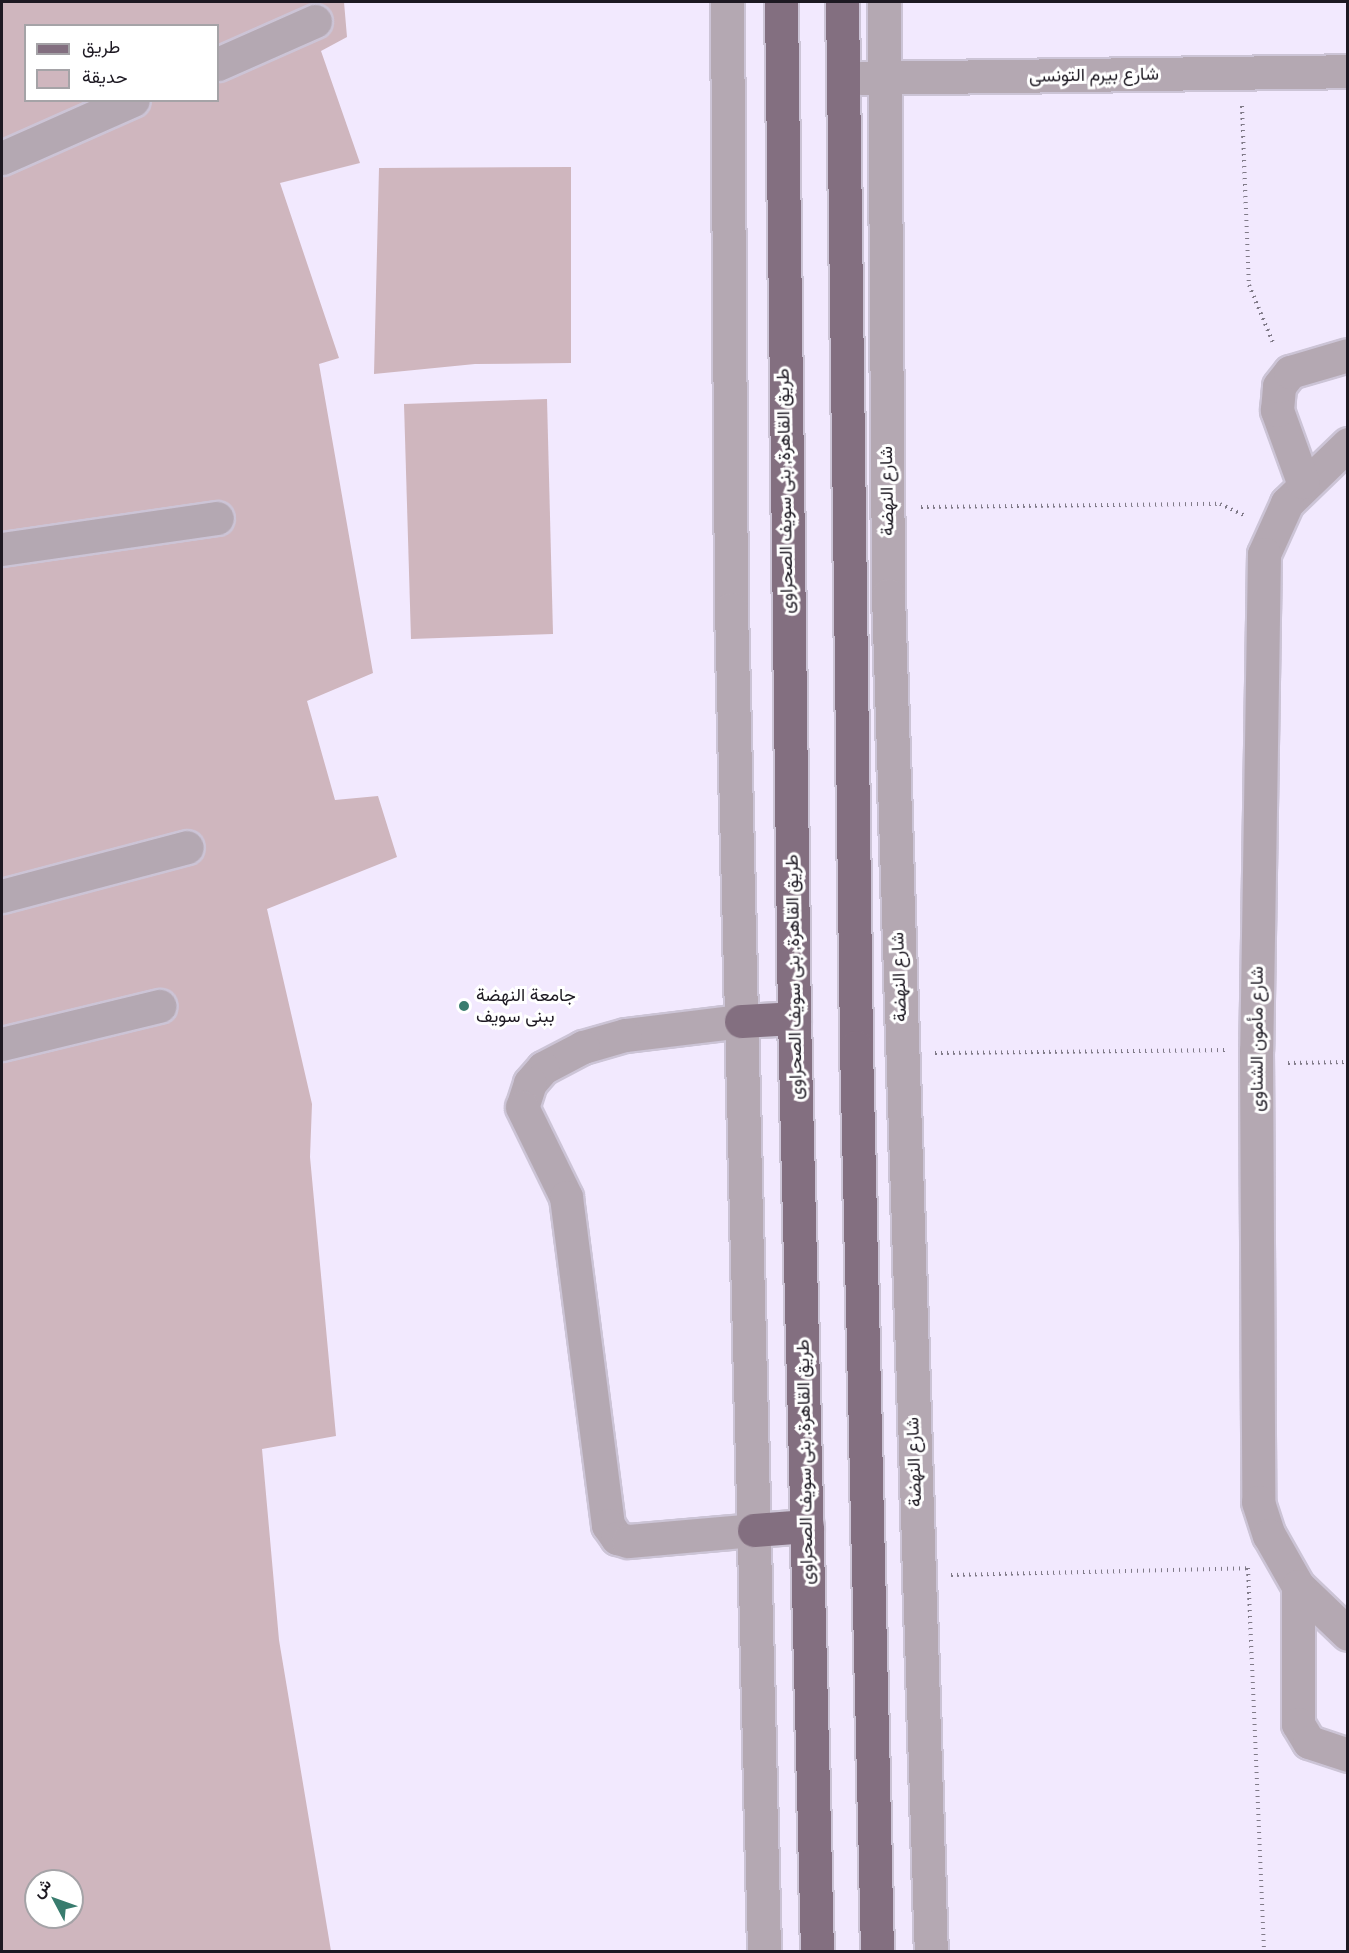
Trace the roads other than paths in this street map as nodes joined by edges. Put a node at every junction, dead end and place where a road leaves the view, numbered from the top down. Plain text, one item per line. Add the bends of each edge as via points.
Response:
1 (727, 2) edge
2 (782, 2) edge
3 (842, 2) edge
4 (884, 2) edge
5 (315, 21) dead end
6 (219, 64) edge
7 (1347, 71) edge
8 (841, 78) junction
9 (883, 78) junction
10 (128, 102) edge
11 (2, 158) edge
12 (1347, 355) edge
13 (1347, 444) edge
14 (1303, 482) junction
15 (217, 518) dead end
16 (2, 549) edge
17 (187, 847) dead end
18 (2, 896) edge
19 (159, 1006) dead end
20 (794, 1017) junction
21 (741, 1021) junction
22 (2, 1044) edge
23 (807, 1526) junction
24 (754, 1530) junction
25 (1291, 1576) junction
26 (1347, 1634) edge
27 (1347, 1755) edge
28 (764, 1952) edge
29 (817, 1952) edge
30 (877, 1952) edge
31 (931, 1952) edge

1 - 21 street via 726,325
2 - 20 main road, طريق القاهرة, بنى سويف الصحراوى
3 - 8 main road
4 - 9 street, شارع النهضة
5 - 6 street
7 - 9 street, شارع بيرم التونسى
8 - 9 street, شارع بيرم التونسى
8 - 30 main road
9 - 31 street, شارع النهضة via 887,508
10 - 11 street
12 - 14 street via 1290,372 1279,386 1277,410
13 - 14 street, شارع مأمون الشناوى
14 - 25 street, شارع مأمون الشناوى via 1273,526 1264,554 1257,1056 1258,1502
15 - 16 street
17 - 18 street
19 - 22 street
20 - 21 main road
20 - 23 main road, طريق القاهرة, بنى سويف الصحراوى
21 - 24 street
21 - 24 street via 625,1035 584,1047 543,1068 530,1083 522,1107 566,1197 608,1525 616,1538 628,1542
23 - 24 main road
23 - 29 main road, طريق القاهرة, بنى سويف الصحراوى
24 - 28 street
25 - 26 street, شارع مأمون الشناوى
25 - 27 street via 1298,1724 1309,1742

